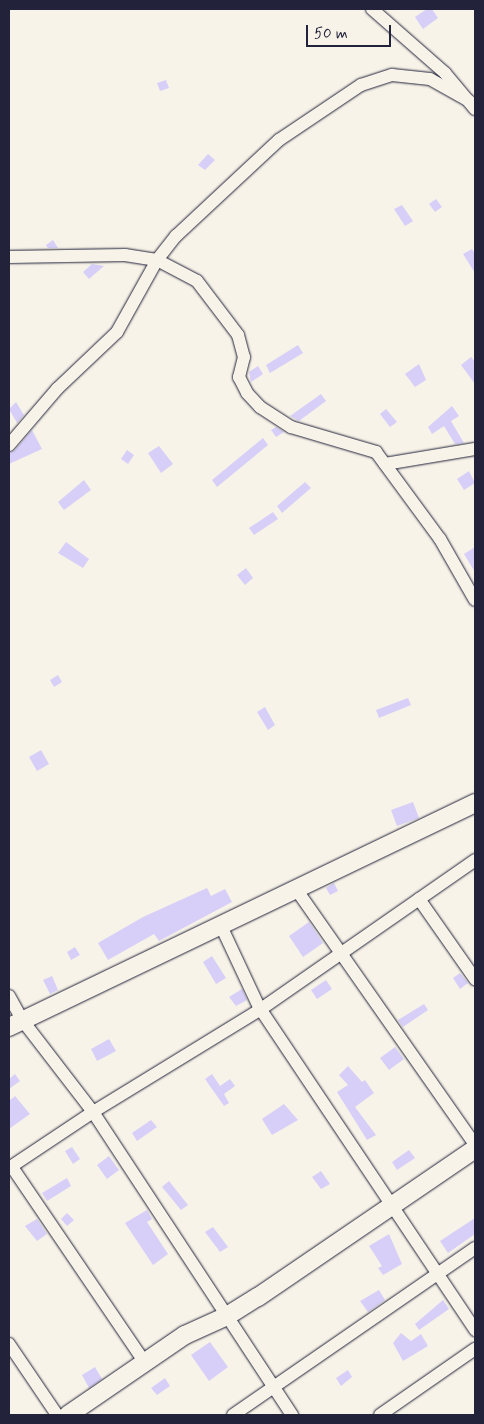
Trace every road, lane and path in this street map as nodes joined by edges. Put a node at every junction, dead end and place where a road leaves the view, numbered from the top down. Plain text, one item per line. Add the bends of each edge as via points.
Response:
1 (372, 9) edge
2 (472, 105) edge
3 (9, 257) edge
4 (157, 260) junction
5 (9, 445) edge
6 (475, 450) edge
7 (385, 464) junction
8 (475, 600) edge
9 (474, 806) edge
10 (475, 860) edge
11 (296, 889) junction
12 (419, 899) junction
13 (220, 926) junction
14 (341, 954) junction
15 (475, 979) edge
16 (9, 996) edge
17 (261, 1009) junction
18 (16, 1024) edge
19 (93, 1112) junction
20 (475, 1145) edge
21 (475, 1149) edge
22 (10, 1167) edge
23 (391, 1207) junction
24 (475, 1248) edge
25 (436, 1273) junction
26 (227, 1316) junction
27 (475, 1330) edge
28 (9, 1344) edge
29 (475, 1349) edge
30 (145, 1363) junction
31 (274, 1387) junction
32 (57, 1415) edge
33 (68, 1415) edge
34 (233, 1415) edge
35 (292, 1415) edge
36 (380, 1415) edge

1 - 2 street via 445,73
2 - 4 street via 430,79 392,75 362,86 279,140 176,236
3 - 4 street via 125,255
4 - 5 street via 117,332 57,389
4 - 7 street via 197,281 226,316 243,346 239,377 247,393 260,407 291,427 376,452
6 - 7 street
7 - 8 street via 440,539
9 - 11 street
10 - 12 street
11 - 13 street
11 - 14 street
12 - 14 street
12 - 15 street
13 - 17 street
13 - 18 street
14 - 17 street
14 - 20 street
16 - 18 street
17 - 19 street
17 - 23 street
18 - 19 street
19 - 22 street
19 - 26 street
21 - 23 street
22 - 30 street
23 - 25 street
23 - 26 street
24 - 25 street
25 - 27 street
25 - 31 street
26 - 30 street via 185,1335
26 - 31 street
28 - 32 street
29 - 36 street
30 - 33 street
31 - 34 street
31 - 35 street

